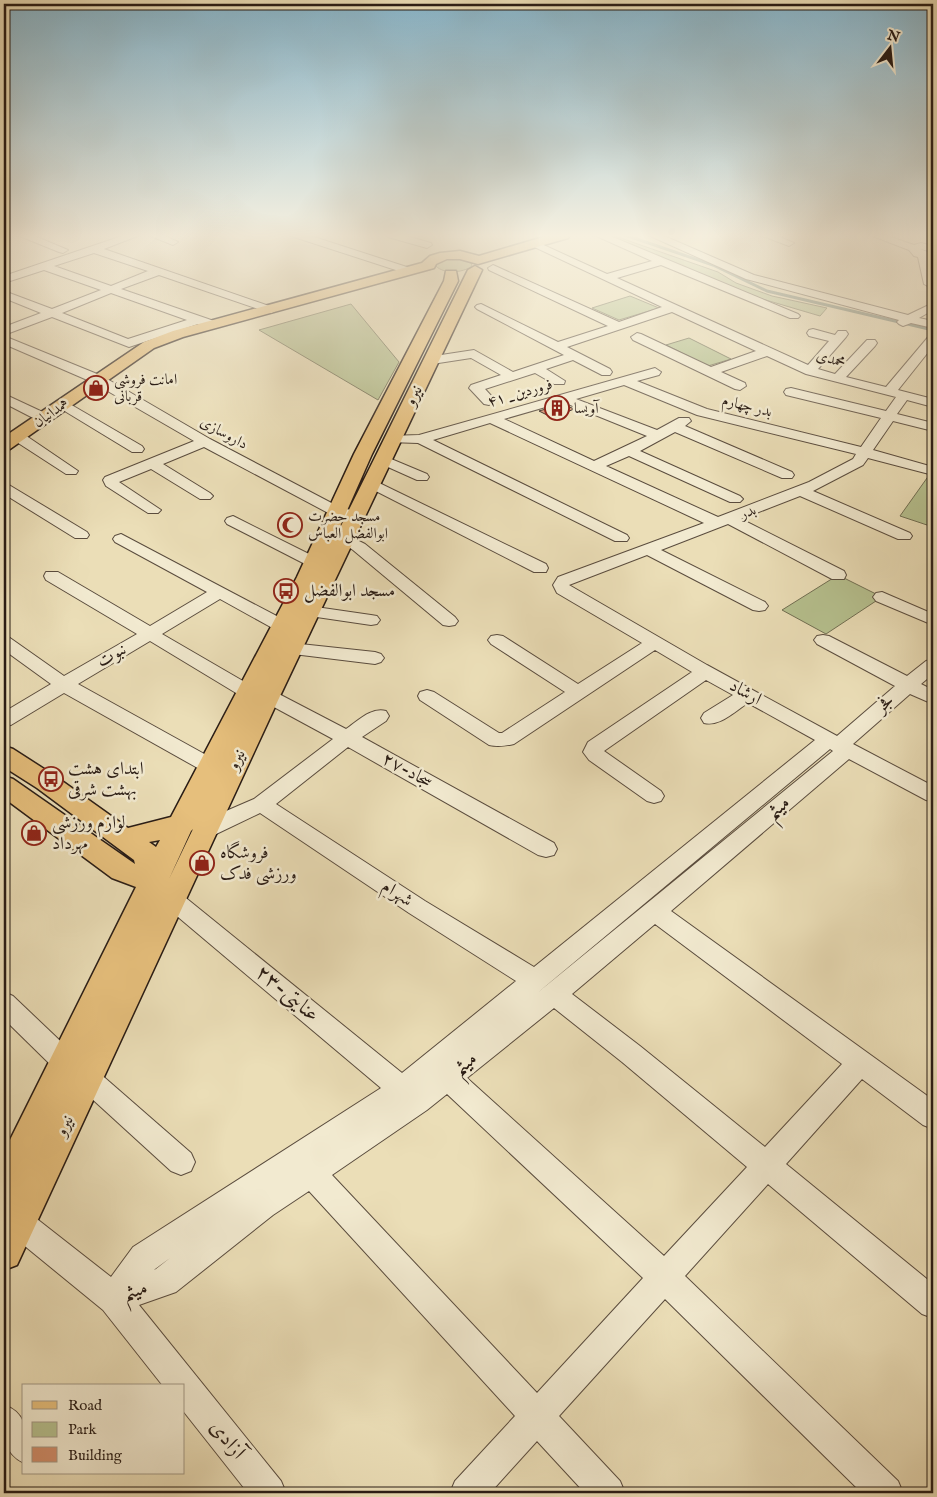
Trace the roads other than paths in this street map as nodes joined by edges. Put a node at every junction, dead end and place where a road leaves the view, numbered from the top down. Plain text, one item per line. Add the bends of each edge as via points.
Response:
1 (34, 305) edge
2 (71, 305) edge
3 (156, 305) edge
4 (256, 305) edge
5 (289, 305) edge
6 (324, 305) edge
7 (442, 305) edge
8 (450, 305) edge
9 (559, 305) edge
10 (665, 305) edge
11 (767, 305) edge
12 (841, 305) edge
13 (933, 306) edge
14 (481, 307) dead end
15 (672, 308) junction
16 (271, 310) junction
17 (53, 312) junction
18 (852, 315) dead end
19 (794, 316) dead end
20 (204, 322) junction
21 (901, 323) junction
22 (933, 325) edge
23 (618, 326) junction
24 (4, 331) edge
25 (813, 333) dead end
26 (933, 335) edge
27 (637, 337) dead end
28 (933, 339) edge
29 (4, 340) edge
30 (871, 343) dead end
31 (555, 346) junction
32 (768, 351) junction
33 (573, 356) junction
34 (432, 360) junction
35 (535, 368) junction
36 (810, 371) junction
37 (606, 372) dead end
38 (655, 372) dead end
39 (710, 372) junction
40 (511, 376) junction
41 (838, 378) junction
42 (97, 379) junction
43 (558, 381) dead end
44 (626, 381) junction
45 (740, 386) dead end
46 (791, 392) dead end
47 (896, 394) junction
48 (4, 398) edge
49 (563, 398) junction
50 (489, 401) dead end
51 (933, 403) edge
52 (63, 404) junction
53 (702, 412) junction
54 (889, 416) junction
55 (44, 418) junction
56 (492, 419) junction
57 (673, 426) junction
58 (933, 427) edge
59 (658, 435) junction
60 (394, 439) junction
61 (420, 439) junction
62 (10, 441) edge
63 (205, 442) junction
64 (137, 449) dead end
65 (629, 451) junction
66 (864, 452) junction
67 (384, 460) junction
68 (152, 463) junction
69 (594, 466) junction
70 (71, 471) dead end
71 (932, 471) dead end
72 (787, 475) dead end
73 (422, 477) dead end
74 (373, 484) junction
75 (4, 488) edge
76 (799, 490) junction
77 (205, 496) dead end
78 (735, 499) dead end
79 (153, 510) dead end
80 (347, 514) junction
81 (233, 521) dead end
82 (724, 521) junction
83 (81, 535) dead end
84 (904, 536) dead end
85 (621, 538) dead end
86 (121, 539) dead end
87 (345, 539) junction
88 (649, 550) junction
89 (313, 562) junction
90 (540, 568) dead end
91 (838, 575) dead end
92 (52, 576) dead end
93 (561, 585) joint
94 (220, 592) junction
95 (882, 597) dead end
96 (759, 606) dead end
97 (309, 611) junction
98 (371, 620) dead end
99 (933, 620) edge
100 (449, 621) dead end
101 (282, 626) junction
102 (149, 634) junction
103 (497, 640) dead end
104 (823, 640) dead end
105 (4, 642) edge
106 (654, 643) junction
107 (290, 649) junction
108 (375, 658) dead end
109 (933, 665) edge
110 (706, 671) junction
111 (64, 684) junction
112 (908, 685) junction
113 (578, 692) junction
114 (258, 694) junction
115 (747, 695) junction
116 (427, 696) dead end
117 (933, 698) edge
118 (379, 716) dead end
119 (711, 718) dead end
120 (4, 720) edge
121 (347, 738) junction
122 (832, 750) junction
123 (4, 755) edge
124 (210, 766) junction
125 (4, 785) edge
126 (933, 795) edge
127 (654, 796) dead end
128 (261, 804) junction
129 (193, 827) junction
130 (123, 839) junction
131 (546, 849) dead end
132 (158, 879) junction
133 (654, 911) junction
134 (544, 987) junction
135 (4, 1003) edge
136 (860, 1063) junction
137 (77, 1071) junction
138 (448, 1078) junction
139 (402, 1089) junction
140 (933, 1116) edge
141 (181, 1162) dead end
142 (767, 1166) junction
143 (311, 1173) junction
144 (4, 1189) edge
145 (8, 1228) edge
146 (664, 1277) junction
147 (114, 1299) junction
148 (933, 1303) edge
149 (182, 1384) edge
150 (185, 1387) edge
151 (537, 1415) junction
152 (4, 1422) edge
153 (22, 1444) edge
154 (269, 1493) edge
155 (467, 1493) edge
156 (608, 1493) edge
157 (886, 1493) edge

1 - 17 street
2 - 17 street
3 - 20 street
4 - 16 street
5 - 16 main road, همدانیان
6 - 42 main road, همدانیان via 197,337
7 - 80 main road, نیرو via 363,454
8 - 34 main road, نیرو
9 - 23 street
10 - 15 street, محمدی
11 - 19 street
12 - 21 street
13 - 21 street
14 - 31 street
15 - 23 street
15 - 32 street, محمدی
16 - 20 main road, همدانیان
17 - 20 street via 125,342
17 - 24 street
18 - 21 street
20 - 42 main road, همدانیان via 149,345
21 - 22 street
21 - 26 street
23 - 31 street
25 - 36 street via 839,337
27 - 39 street
28 - 47 street, بدر
29 - 42 street, داروسازی
30 - 41 street
31 - 33 street
32 - 36 street, محمدی
32 - 39 street
33 - 35 street
33 - 37 street
34 - 40 street via 471,354
34 - 60 main road, نیرو
35 - 40 street
35 - 43 street
36 - 41 street, محمدی
38 - 44 street, ۴۱ _فروردین
39 - 45 street
40 - 50 street via 476,388
41 - 47 street, محمدی
42 - 52 main road, همدانیان
42 - 63 street, داروسازی
44 - 49 street, ۴۱ _فروردین
44 - 53 street, بدر چهارم
46 - 54 street
47 - 51 street, محمدی
47 - 54 street, بدر
48 - 55 street
49 - 56 street, ۴۱ _فروردین
49 - 59 street
52 - 55 main road, همدانیان
52 - 64 street
53 - 57 street
53 - 66 street, بدر چهارم
54 - 58 street
54 - 66 street, بدر
55 - 62 main road, همدانیان
56 - 61 street, ۴۱ _فروردین
56 - 69 street
57 - 59 street
57 - 72 street
59 - 65 street
60 - 61 street, ۴۱ _فروردین
60 - 67 main road, نیرو
61 - 85 street
62 - 70 street
63 - 68 street
63 - 80 street, داروسازی
65 - 69 street
65 - 78 street
66 - 71 street, بدر چهارم
66 - 76 street, بدر via 858,462
67 - 73 street
67 - 74 main road, نیرو
68 - 77 street
68 - 79 street via 110,480
69 - 82 street
74 - 80 main road, نیرو
74 - 90 street
75 - 83 street
76 - 82 street, بدر
76 - 84 street
80 - 87 main road, نیرو
80 - 89 main road, نیرو
81 - 89 street
82 - 88 street, بدر
82 - 91 street
86 - 94 street
87 - 97 main road, نیرو
87 - 100 street
88 - 93 street, بدر
88 - 96 street
89 - 101 main road, نیرو
92 - 102 street, ۲۷-سجاد
93 - 106 street, ارشاد via 563,590
94 - 101 street
94 - 102 street, نبوت
95 - 99 street
97 - 98 street
97 - 107 main road, نیرو
101 - 114 main road, نیرو
102 - 111 street, نبوت
102 - 114 street, ۲۷-سجاد
103 - 113 street
104 - 112 street
105 - 111 street
106 - 110 street, ارشاد
106 - 113 street
107 - 108 street
107 - 114 main road, نیرو
109 - 112 street, فجر
110 - 115 street, ارشاد
110 - 127 street via 595,747 593,752 596,755
111 - 120 street, نبوت
111 - 124 street
112 - 117 street
112 - 122 street, فجر
113 - 116 street via 502,740 496,740
114 - 121 street, ۲۷-سجاد
114 - 124 main road, نیرو
114 - 129 main road, نیرو
115 - 119 street
115 - 122 street, ارشاد
118 - 121 street
121 - 128 street
121 - 131 street, ۲۷-سجاد
122 - 126 street, ارشاد
122 - 133 street, میثم
122 - 134 street, میثم
123 - 130 main road
124 - 129 main road, نیرو
125 - 132 main road via 122,870 138,868
128 - 129 street
128 - 134 street, شهرام
129 - 130 main road
129 - 132 main road, نیرو
130 - 132 main road
132 - 137 main road, نیرو
132 - 139 street, ۲۳-عنایتی
133 - 134 street, میثم
133 - 136 street
134 - 138 street, میثم
134 - 139 street, میثم
134 - 142 street, شهرام
135 - 137 street
136 - 140 street
136 - 142 street
137 - 141 street
137 - 144 main road, نیرو
137 - 145 main road, نیرو
138 - 143 street, میثم via 418,1102
138 - 146 street
139 - 147 street, میثم via 144,1258
142 - 146 street
142 - 148 street, شهرام
143 - 147 street, میثم via 165,1281
143 - 151 street
145 - 147 street, آزادی
146 - 151 street
146 - 157 street
147 - 149 street, آزادی
150 - 154 street, آزادی
151 - 155 street
151 - 156 street
152 - 153 street

